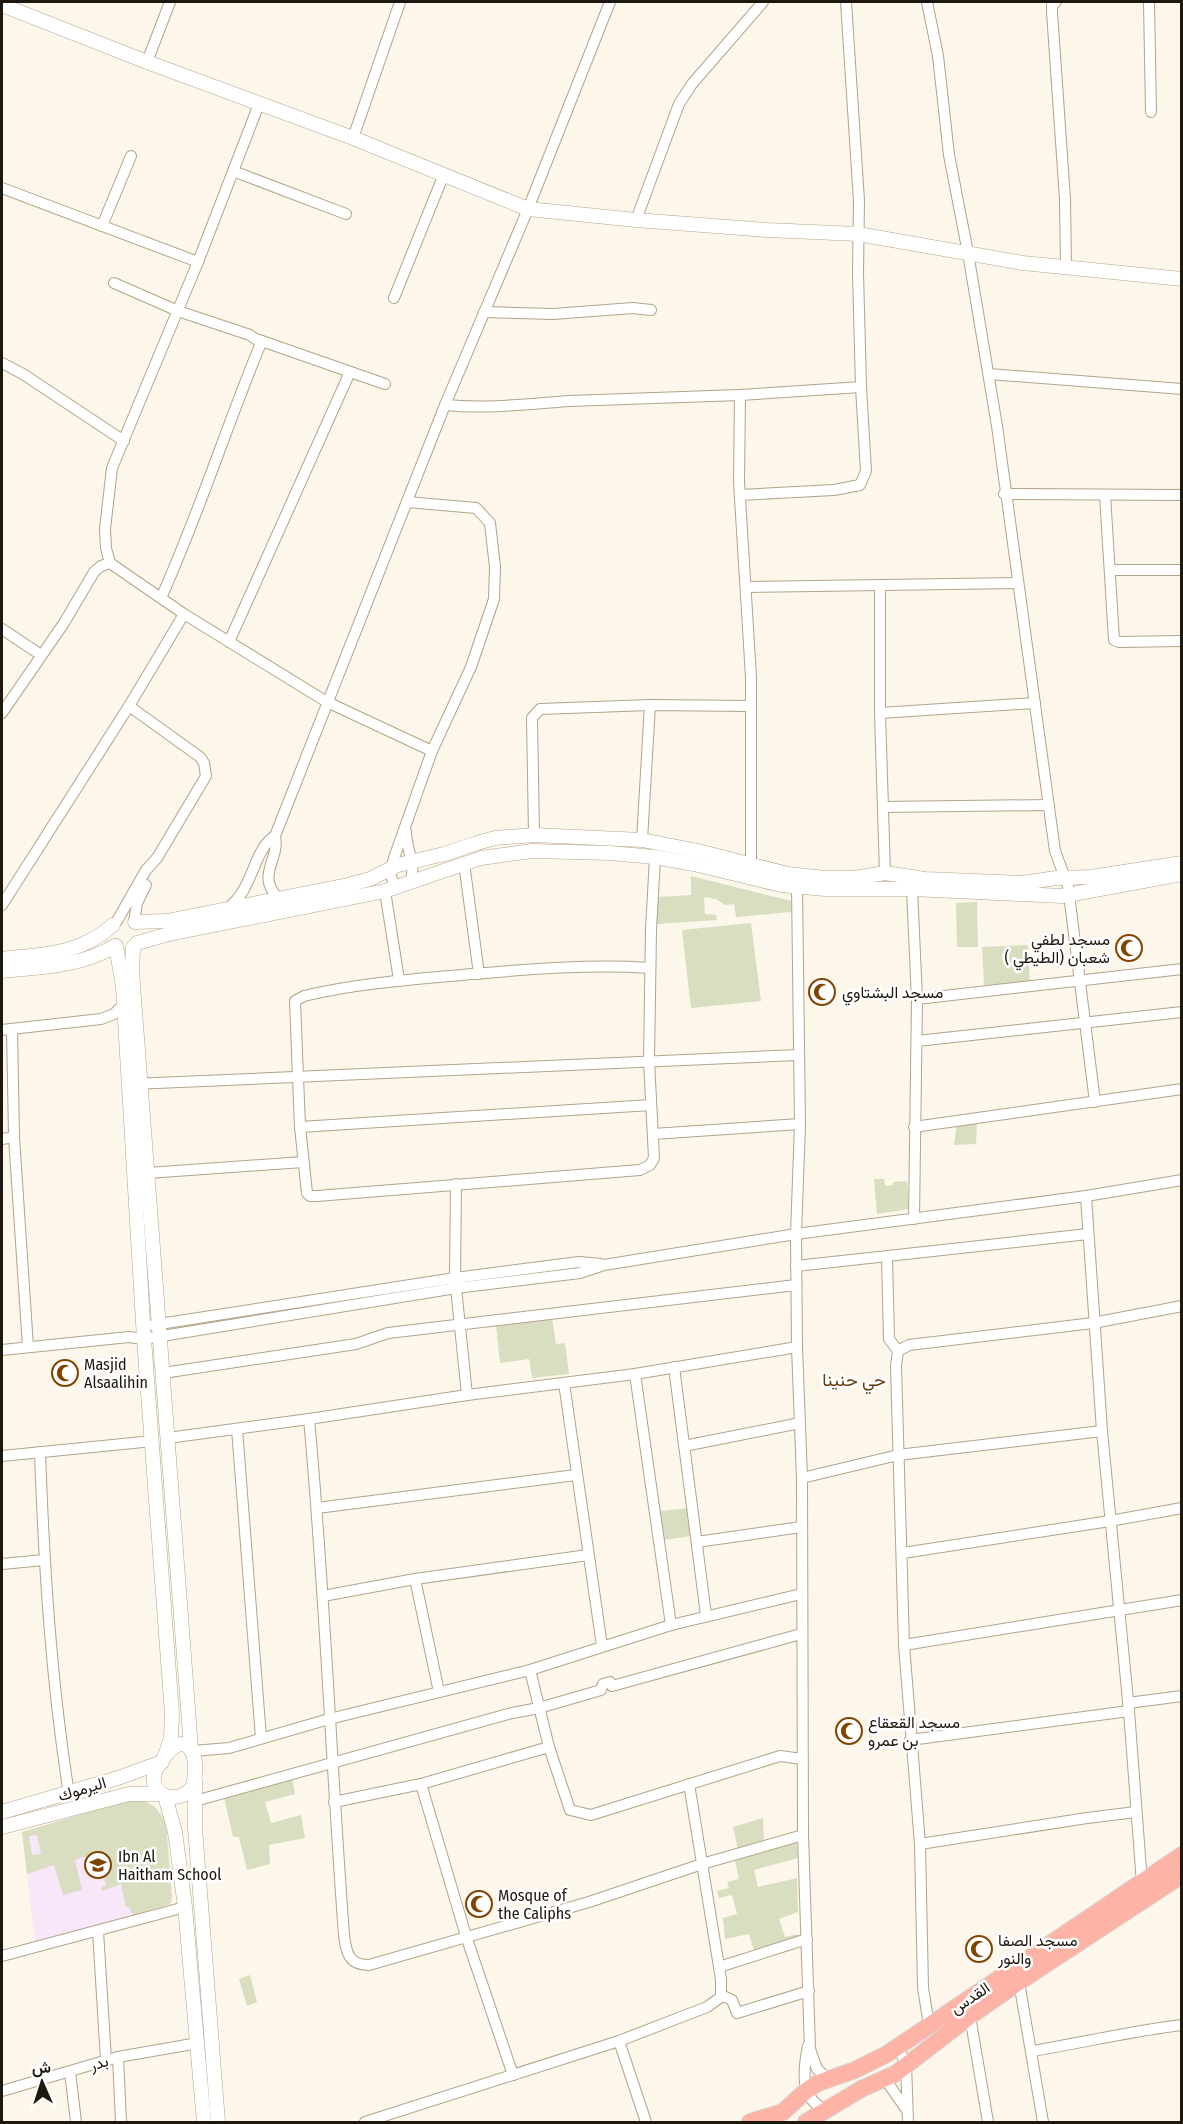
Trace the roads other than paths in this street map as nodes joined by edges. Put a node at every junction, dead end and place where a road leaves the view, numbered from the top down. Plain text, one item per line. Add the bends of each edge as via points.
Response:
1 (170, 2) edge
2 (400, 2) edge
3 (610, 2) edge
4 (763, 2) edge
5 (846, 2) edge
6 (927, 2) edge
7 (1056, 2) edge
8 (1149, 2) edge
9 (11, 6) edge
10 (147, 62) junction
11 (259, 104) junction
12 (1151, 112) dead end
13 (353, 138) junction
14 (131, 156) dead end
15 (233, 171) junction
16 (444, 174) junction
17 (2, 188) edge
18 (528, 209) junction
19 (346, 214) dead end
20 (636, 220) junction
21 (102, 226) junction
22 (858, 234) junction
23 (968, 253) junction
24 (198, 262) junction
25 (1066, 268) junction
26 (1182, 279) edge
27 (114, 283) dead end
28 (393, 298) dead end
29 (178, 310) junction
30 (651, 310) dead end
31 (484, 312) junction
32 (259, 340) junction
33 (2, 363) edge
34 (350, 372) junction
35 (988, 374) junction
36 (385, 384) dead end
37 (861, 387) junction
38 (1182, 389) edge
39 (740, 395) junction
40 (446, 405) junction
41 (124, 441) junction
42 (1005, 494) junction
43 (740, 495) junction
44 (1105, 495) junction
45 (1182, 495) edge
46 (407, 502) junction
47 (110, 563) junction
48 (1110, 570) junction
49 (1182, 570) edge
50 (1018, 583) junction
51 (880, 585) junction
52 (746, 587) junction
53 (161, 598) junction
54 (184, 614) junction
55 (2, 629) edge
56 (1182, 641) edge
57 (228, 642) junction
58 (41, 656) junction
59 (327, 702) junction
60 (1035, 703) junction
61 (650, 705) junction
62 (129, 706) junction
63 (751, 706) junction
64 (2, 713) edge
65 (880, 713) junction
66 (432, 751) junction
67 (1049, 805) junction
68 (883, 807) junction
69 (406, 829) junction
70 (534, 835) junction
71 (275, 836) junction
72 (642, 840) junction
73 (1055, 851) junction
74 (655, 856) junction
75 (157, 858) junction
76 (411, 862) junction
77 (464, 863) junction
78 (1182, 863) edge
79 (751, 864) junction
80 (391, 868) junction
81 (885, 873) junction
82 (1182, 874) edge
83 (1066, 878) junction
84 (1051, 879) junction
85 (404, 885) junction
86 (797, 887) junction
87 (885, 889) junction
88 (912, 889) junction
89 (385, 891) junction
90 (1062, 895) junction
91 (279, 899) junction
92 (2, 904) edge
93 (228, 908) junction
94 (134, 922) junction
95 (115, 923) junction
96 (135, 945) junction
97 (115, 946) junction
98 (2, 959) edge
99 (650, 968) junction
100 (1182, 969) edge
101 (2, 971) edge
102 (479, 974) junction
103 (399, 980) junction
104 (1080, 981) junction
105 (917, 999) junction
106 (129, 1003) junction
107 (1182, 1012) edge
108 (101, 1019) junction
109 (1086, 1023) junction
110 (7, 1030) edge
111 (131, 1030) junction
112 (917, 1041) junction
113 (798, 1055) junction
114 (649, 1061) junction
115 (298, 1076) junction
116 (135, 1084) junction
117 (1182, 1089) edge
118 (1095, 1102) junction
119 (651, 1105) junction
120 (800, 1124) junction
121 (914, 1127) junction
122 (300, 1128) junction
123 (653, 1134) junction
124 (15, 1137) junction
125 (2, 1139) edge
126 (303, 1162) junction
127 (148, 1173) junction
128 (1182, 1180) edge
129 (456, 1184) junction
130 (1086, 1196) junction
131 (914, 1219) junction
132 (796, 1234) junction
133 (1088, 1234) junction
134 (887, 1257) junction
135 (796, 1266) junction
136 (456, 1283) junction
137 (796, 1284) junction
138 (1182, 1306) edge
139 (1093, 1323) junction
140 (458, 1325) junction
141 (159, 1330) junction
142 (144, 1332) junction
143 (28, 1347) junction
144 (797, 1347) junction
145 (2, 1350) edge
146 (898, 1351) junction
147 (674, 1367) junction
148 (162, 1373) junction
149 (635, 1374) junction
150 (564, 1383) junction
151 (467, 1395) junction
152 (309, 1419) junction
153 (800, 1423) junction
154 (237, 1429) junction
155 (1102, 1431) junction
156 (168, 1438) junction
157 (153, 1441) junction
158 (684, 1446) junction
159 (40, 1452) junction
160 (898, 1455) junction
161 (2, 1456) edge
162 (576, 1475) junction
163 (802, 1478) junction
164 (317, 1508) junction
165 (1182, 1508) edge
166 (1110, 1521) junction
167 (801, 1527) junction
168 (697, 1542) junction
169 (903, 1553) junction
170 (588, 1555) junction
171 (44, 1560) junction
172 (2, 1564) edge
173 (416, 1579) junction
174 (801, 1594) junction
175 (323, 1596) junction
176 (1182, 1600) edge
177 (1120, 1610) junction
178 (706, 1615) junction
179 (671, 1625) junction
180 (801, 1634) junction
181 (904, 1645) junction
182 (602, 1646) junction
183 (530, 1670) junction
184 (439, 1692) junction
185 (1182, 1696) edge
186 (1129, 1707) junction
187 (539, 1708) junction
188 (329, 1719) junction
189 (261, 1738) junction
190 (910, 1740) junction
191 (549, 1747) junction
192 (192, 1749) junction
193 (213, 1750) junction
194 (164, 1759) junction
195 (802, 1759) junction
196 (332, 1764) junction
197 (195, 1774) junction
198 (421, 1784) junction
199 (689, 1784) junction
200 (69, 1794) junction
201 (164, 1795) junction
202 (195, 1801) junction
203 (334, 1802) junction
204 (2, 1812) edge
205 (1136, 1812) junction
206 (2, 1827) edge
207 (803, 1835) junction
208 (920, 1844) junction
209 (1182, 1855) edge
210 (702, 1864) junction
211 (1182, 1875) edge
212 (1142, 1883) junction
213 (186, 1907) junction
214 (98, 1931) junction
215 (466, 1936) junction
216 (807, 1939) junction
217 (2, 1956) edge
218 (719, 1967) junction
219 (1019, 1982) junction
220 (809, 1991) junction
221 (721, 1995) junction
222 (970, 2016) junction
223 (929, 2025) junction
224 (1182, 2025) edge
225 (810, 2034) junction
226 (619, 2041) junction
227 (198, 2043) junction
228 (893, 2050) junction
229 (1032, 2052) junction
230 (112, 2058) junction
231 (906, 2064) junction
232 (70, 2072) junction
233 (513, 2075) junction
234 (828, 2079) junction
235 (885, 2079) junction
236 (2, 2091) edge
237 (806, 2091) junction
238 (906, 2109) junction
239 (826, 2110) junction
240 (398, 2111) junction
241 (75, 2122) edge
242 (121, 2122) edge
243 (204, 2122) edge
244 (218, 2122) edge
245 (365, 2122) edge
246 (402, 2122) edge
247 (646, 2122) edge
248 (750, 2122) edge
249 (806, 2122) edge
250 (908, 2122) edge
251 (988, 2122) edge
252 (1043, 2122) edge

1 - 10 street
2 - 13 street
3 - 18 street
4 - 20 street via 679,104
5 - 22 street
6 - 23 street
7 - 25 street via 1052,12
8 - 12 street
9 - 10 street
10 - 11 street
11 - 13 street
11 - 15 street
13 - 16 street
14 - 21 street
15 - 19 street
15 - 24 street
16 - 18 street
16 - 28 street
17 - 21 street
18 - 20 street
18 - 31 street
20 - 22 street
21 - 24 street
22 - 23 street
22 - 37 street
23 - 25 street
23 - 35 street
24 - 29 street
25 - 26 street
27 - 29 street
29 - 32 street
29 - 41 street
30 - 31 street
31 - 40 street
32 - 34 street
32 - 53 street
33 - 41 street
34 - 36 street
34 - 57 street
35 - 38 street
35 - 42 street
37 - 39 street
37 - 43 street via 866,471 860,485
39 - 40 street
39 - 43 street
40 - 46 street
41 - 47 street via 112,468 108,494 105,548
42 - 44 street
42 - 50 street
43 - 52 street
44 - 45 street
44 - 48 street
46 - 59 street
46 - 66 street via 476,508 490,523 495,567 494,599 478,649
47 - 53 street
47 - 58 street via 94,572
48 - 49 street
48 - 56 street via 1114,640
50 - 51 street
50 - 60 street
51 - 52 street
51 - 65 street
52 - 63 street
53 - 54 street
54 - 57 street
54 - 62 street
55 - 58 street
57 - 59 street
58 - 64 street
59 - 66 street
59 - 71 street
60 - 65 street
60 - 67 street
61 - 63 street
61 - 70 street via 544,708 534,714
61 - 72 street
62 - 75 street via 195,753 206,769 204,782
62 - 92 street
63 - 79 street
65 - 68 street
66 - 69 street
67 - 68 street
67 - 73 street
68 - 81 street
69 - 76 street
69 - 80 street
70 - 72 street
70 - 76 street via 495,838
71 - 91 street via 268,874
71 - 93 street via 267,842 242,896
72 - 79 street
73 - 83 street
73 - 84 street
74 - 77 street via 532,851
74 - 86 street
74 - 99 street
75 - 94 street via 137,903
75 - 95 street
76 - 80 street
76 - 85 street via 413,873
77 - 85 street
77 - 102 street
78 - 83 street
79 - 81 street via 813,878
80 - 85 street via 392,879
80 - 91 street via 359,882
81 - 84 street via 1001,883
81 - 87 street via 876,883
82 - 90 street
83 - 84 street
83 - 90 street
84 - 90 street via 1051,888
85 - 89 street
86 - 87 street
86 - 113 street
87 - 88 street
88 - 90 street
88 - 105 street
89 - 96 street via 169,934
89 - 103 street
90 - 104 street
91 - 93 street
93 - 94 street via 156,922
94 - 95 street via 129,919
94 - 96 street via 140,932
95 - 97 street via 110,936
95 - 98 street via 92,941 68,951
96 - 97 street via 121,949
96 - 106 street
97 - 101 street via 68,965
97 - 106 street
99 - 102 street via 612,966
99 - 114 street
100 - 104 street
102 - 103 street
103 - 115 street via 314,993 295,1001
104 - 105 street
104 - 109 street
105 - 112 street
106 - 108 street
106 - 111 street
107 - 109 street
108 - 110 street
108 - 111 street
109 - 112 street
109 - 118 street
110 - 124 street
111 - 116 street
112 - 121 street
113 - 114 street
113 - 120 street
114 - 115 street
114 - 119 street
115 - 116 street
115 - 122 street
116 - 127 street
116 - 142 street
117 - 118 street
118 - 121 street
119 - 122 street
119 - 123 street
120 - 123 street
120 - 132 street
121 - 131 street
122 - 126 street
123 - 129 street via 653,1160 640,1170
124 - 125 street
124 - 143 street
126 - 127 street
126 - 129 street via 310,1196
127 - 141 street
128 - 130 street
129 - 136 street
130 - 131 street
130 - 133 street
131 - 132 street
132 - 135 street
132 - 136 street via 604,1265 580,1273
133 - 134 street
133 - 139 street
134 - 135 street
134 - 146 street via 889,1339
135 - 137 street
136 - 140 street
136 - 141 street
137 - 140 street
137 - 144 street
138 - 139 street
139 - 146 street via 909,1345
139 - 155 street
140 - 148 street via 388,1333 356,1344
140 - 151 street
141 - 142 street
141 - 148 street
142 - 143 street via 129,1337
142 - 157 street
143 - 145 street
144 - 147 street
144 - 153 street
146 - 160 street
147 - 149 street
147 - 158 street
148 - 156 street
149 - 150 street
149 - 179 street
150 - 151 street
150 - 162 street
151 - 152 street
152 - 154 street
152 - 164 street
153 - 158 street
153 - 163 street
154 - 156 street
154 - 189 street
155 - 160 street
155 - 166 street
156 - 192 street
157 - 159 street
157 - 194 street via 172,1714 171,1738
158 - 168 street
159 - 161 street
159 - 171 street
160 - 163 street
160 - 169 street
162 - 164 street
162 - 170 street
163 - 167 street
164 - 175 street
165 - 166 street
166 - 169 street
166 - 177 street
167 - 168 street
167 - 174 street
168 - 178 street
169 - 181 street
170 - 173 street
170 - 182 street
171 - 172 street
171 - 200 street via 59,1734
173 - 175 street
173 - 184 street
174 - 178 street
174 - 180 street
175 - 188 street
176 - 177 street
177 - 181 street
177 - 186 street
178 - 179 street
179 - 182 street
180 - 187 street via 612,1686 610,1682 603,1684 601,1690
180 - 195 street
181 - 190 street
182 - 183 street
183 - 184 street
183 - 187 street
184 - 188 street
185 - 186 street
186 - 190 street
186 - 205 street
187 - 191 street
187 - 196 street
188 - 189 street
188 - 196 street
189 - 193 street
190 - 208 street
191 - 198 street
191 - 199 street via 570,1810 575,1812 591,1815
192 - 193 street
192 - 194 street via 176,1745
192 - 197 street
193 - 197 street via 199,1760
194 - 200 street, اليرموك
194 - 201 street via 154,1776 156,1788
195 - 199 street via 780,1756
195 - 207 street
196 - 202 street
196 - 203 street
197 - 201 street via 190,1791 184,1796
197 - 202 street
198 - 203 street
198 - 215 street
199 - 210 street
200 - 204 street, اليرموك
201 - 206 street via 129,1794
201 - 213 street via 173,1825
202 - 244 street
203 - 215 street via 348,1957 369,1965
205 - 208 street
205 - 212 street
207 - 210 street
207 - 216 street
208 - 223 street via 923,1988
209 - 212 main road, القدس
210 - 215 street via 589,1902
210 - 218 street
211 - 219 main road, القدس
212 - 223 main road, القدس
213 - 214 street
213 - 227 street
214 - 217 street
214 - 230 street
215 - 233 street
216 - 218 street
216 - 220 street
218 - 221 street
219 - 222 main road, القدس
219 - 229 street
220 - 221 street via 736,2013 732,2000
220 - 225 street
221 - 226 street via 707,2007
222 - 231 main road, القدس
222 - 251 street
223 - 228 main road, القدس
224 - 229 street
225 - 234 street via 812,2059
225 - 237 street via 804,2062
226 - 233 street
226 - 247 street
227 - 230 street, بدر
227 - 243 street
228 - 231 street via 901,2054
228 - 234 main road, القدس
229 - 252 street
230 - 232 street, بدر
230 - 242 street
231 - 235 main road, القدس
231 - 238 street
232 - 236 street, بدر
232 - 241 street
233 - 240 street
234 - 237 main road, القدس
235 - 238 street
235 - 239 main road, القدس
237 - 239 street via 814,2104
237 - 248 main road, القدس via 783,2112
238 - 250 street
239 - 249 main road, القدس
240 - 245 street
240 - 246 street

